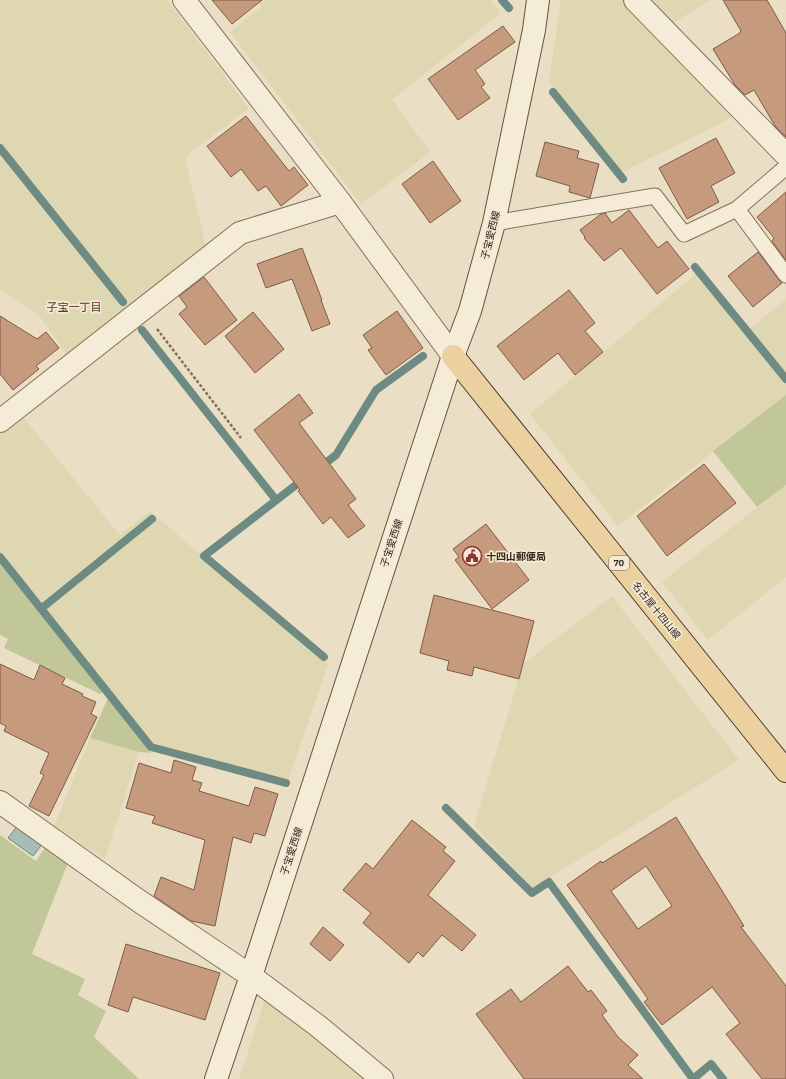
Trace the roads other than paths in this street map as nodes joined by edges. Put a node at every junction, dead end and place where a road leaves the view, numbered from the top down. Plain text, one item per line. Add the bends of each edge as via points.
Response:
1 (184, 0) edge
2 (538, 0) edge
3 (635, 0) edge
4 (786, 155) edge
5 (786, 167) edge
6 (340, 202) junction
7 (737, 209) junction
8 (494, 223) junction
9 (786, 275) edge
10 (453, 356) junction
11 (0, 421) edge
12 (786, 771) edge
13 (0, 802) edge
14 (251, 976) junction
15 (216, 1079) edge
16 (382, 1079) edge

1 - 6 street
2 - 8 street, 子宝愛西線
3 - 4 street
5 - 7 lane
6 - 10 street
6 - 11 street via 240,233
7 - 8 lane via 684,234 655,196
7 - 9 lane
8 - 10 street, 子宝愛西線 via 470,311
10 - 12 main road, 名古屋十四山線 / 70
10 - 14 street, 子宝愛西線
13 - 14 street via 139,901
14 - 15 street, 子宝愛西線
14 - 16 street via 318,1026

